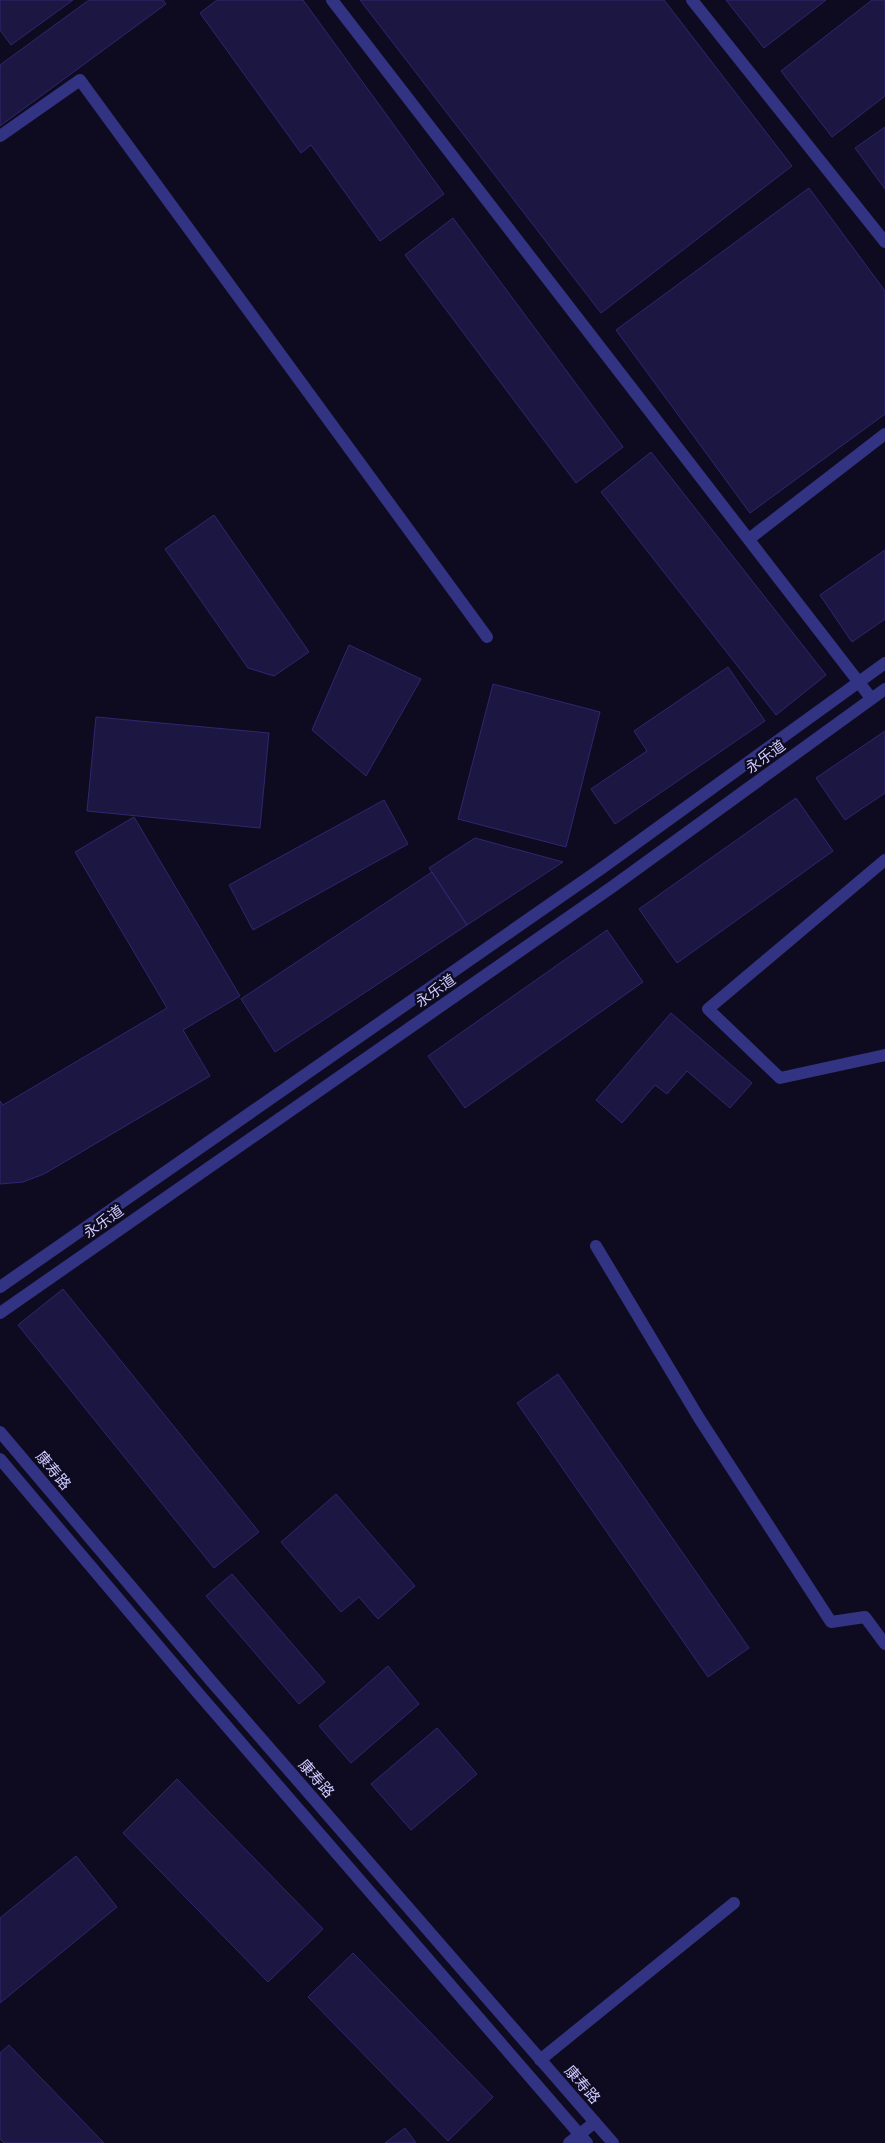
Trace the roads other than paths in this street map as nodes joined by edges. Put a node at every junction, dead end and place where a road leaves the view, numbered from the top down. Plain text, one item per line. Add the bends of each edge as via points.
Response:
1 (332, 0) edge
2 (692, 0) edge
3 (0, 136) edge
4 (885, 242) edge
5 (885, 434) edge
6 (749, 539) junction
7 (487, 637) dead end
8 (885, 664) edge
9 (859, 682) junction
10 (885, 689) edge
11 (872, 698) junction
12 (885, 860) edge
13 (885, 1055) edge
14 (596, 1246) dead end
15 (0, 1287) edge
16 (0, 1313) edge
17 (0, 1432) edge
18 (0, 1460) edge
19 (885, 1644) edge
20 (734, 1903) dead end
21 (540, 2060) junction
22 (594, 2122) junction
23 (583, 2138) edge
24 (569, 2143) edge
25 (613, 2143) edge

1 - 6 street
2 - 4 street
3 - 7 street via 80,80
5 - 6 street
6 - 9 street
8 - 9 street, 永乐道
9 - 11 street
9 - 15 street, 永乐道 via 602,868
10 - 11 street, 永乐道
11 - 16 street, 永乐道 via 604,893
12 - 13 street via 708,1009 780,1078
14 - 19 street via 699,1418 831,1622 865,1617
17 - 21 street, 康寿路
18 - 23 street
20 - 21 street
21 - 22 street, 康寿路
22 - 23 street
22 - 25 street, 康寿路
23 - 24 street

